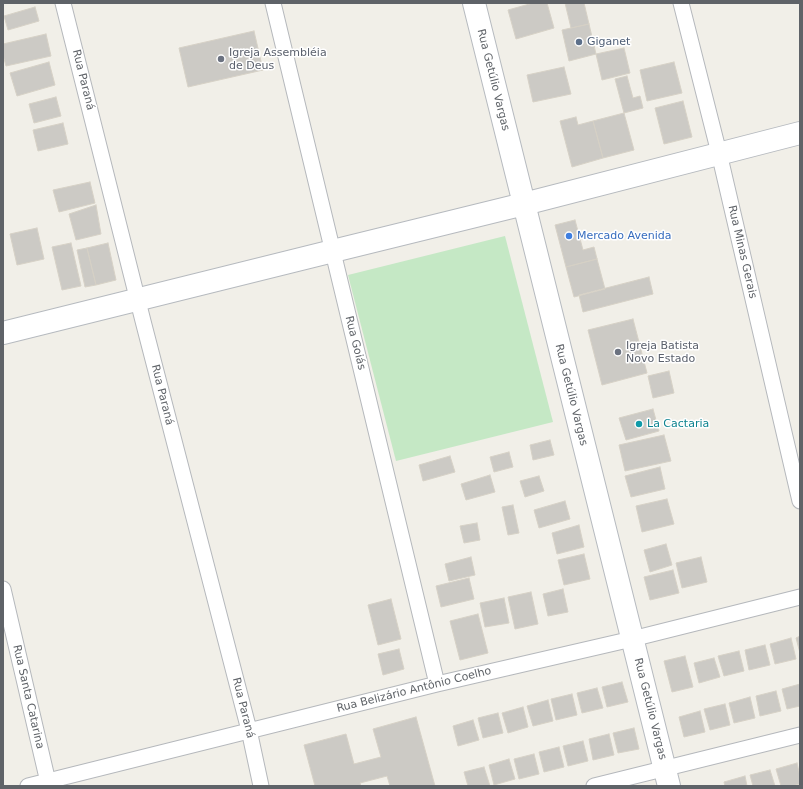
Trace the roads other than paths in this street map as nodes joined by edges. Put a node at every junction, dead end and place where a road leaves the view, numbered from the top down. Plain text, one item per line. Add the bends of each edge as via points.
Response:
1 (63, 3) edge
2 (273, 3) edge
3 (474, 3) edge
4 (681, 3) edge
5 (800, 133) edge
6 (719, 153) junction
7 (524, 204) junction
8 (332, 250) junction
9 (137, 300) junction
10 (3, 333) edge
11 (800, 501) edge
12 (3, 589) edge
13 (800, 597) edge
14 (632, 639) junction
15 (437, 684) junction
16 (249, 730) junction
17 (800, 735) edge
18 (667, 777) edge
19 (48, 782) junction
20 (28, 786) edge
21 (261, 786) edge
22 (594, 786) edge

1 - 9 street, Rua Paraná
2 - 8 street, Rua Goiás
3 - 7 street, Rua Getúlio Vargas
4 - 6 street, Rua Minas Gerais
5 - 6 street
6 - 7 street
6 - 11 street, Rua Minas Gerais
7 - 8 street
7 - 14 street, Rua Getúlio Vargas
8 - 9 street
8 - 15 street, Rua Goiás
9 - 10 street
9 - 16 street, Rua Paraná
12 - 19 street, Rua Santa Catarina
13 - 14 street, Rua Belizário Antônio Coelho
14 - 15 street, Rua Belizário Antônio Coelho
14 - 18 street, Rua Getúlio Vargas
15 - 16 street, Rua Belizário Antônio Coelho
16 - 19 street, Rua Belizário Antônio Coelho
16 - 21 street, Rua Paraná
17 - 18 street
18 - 22 street
19 - 20 street, Rua Belizário Antônio Coelho

